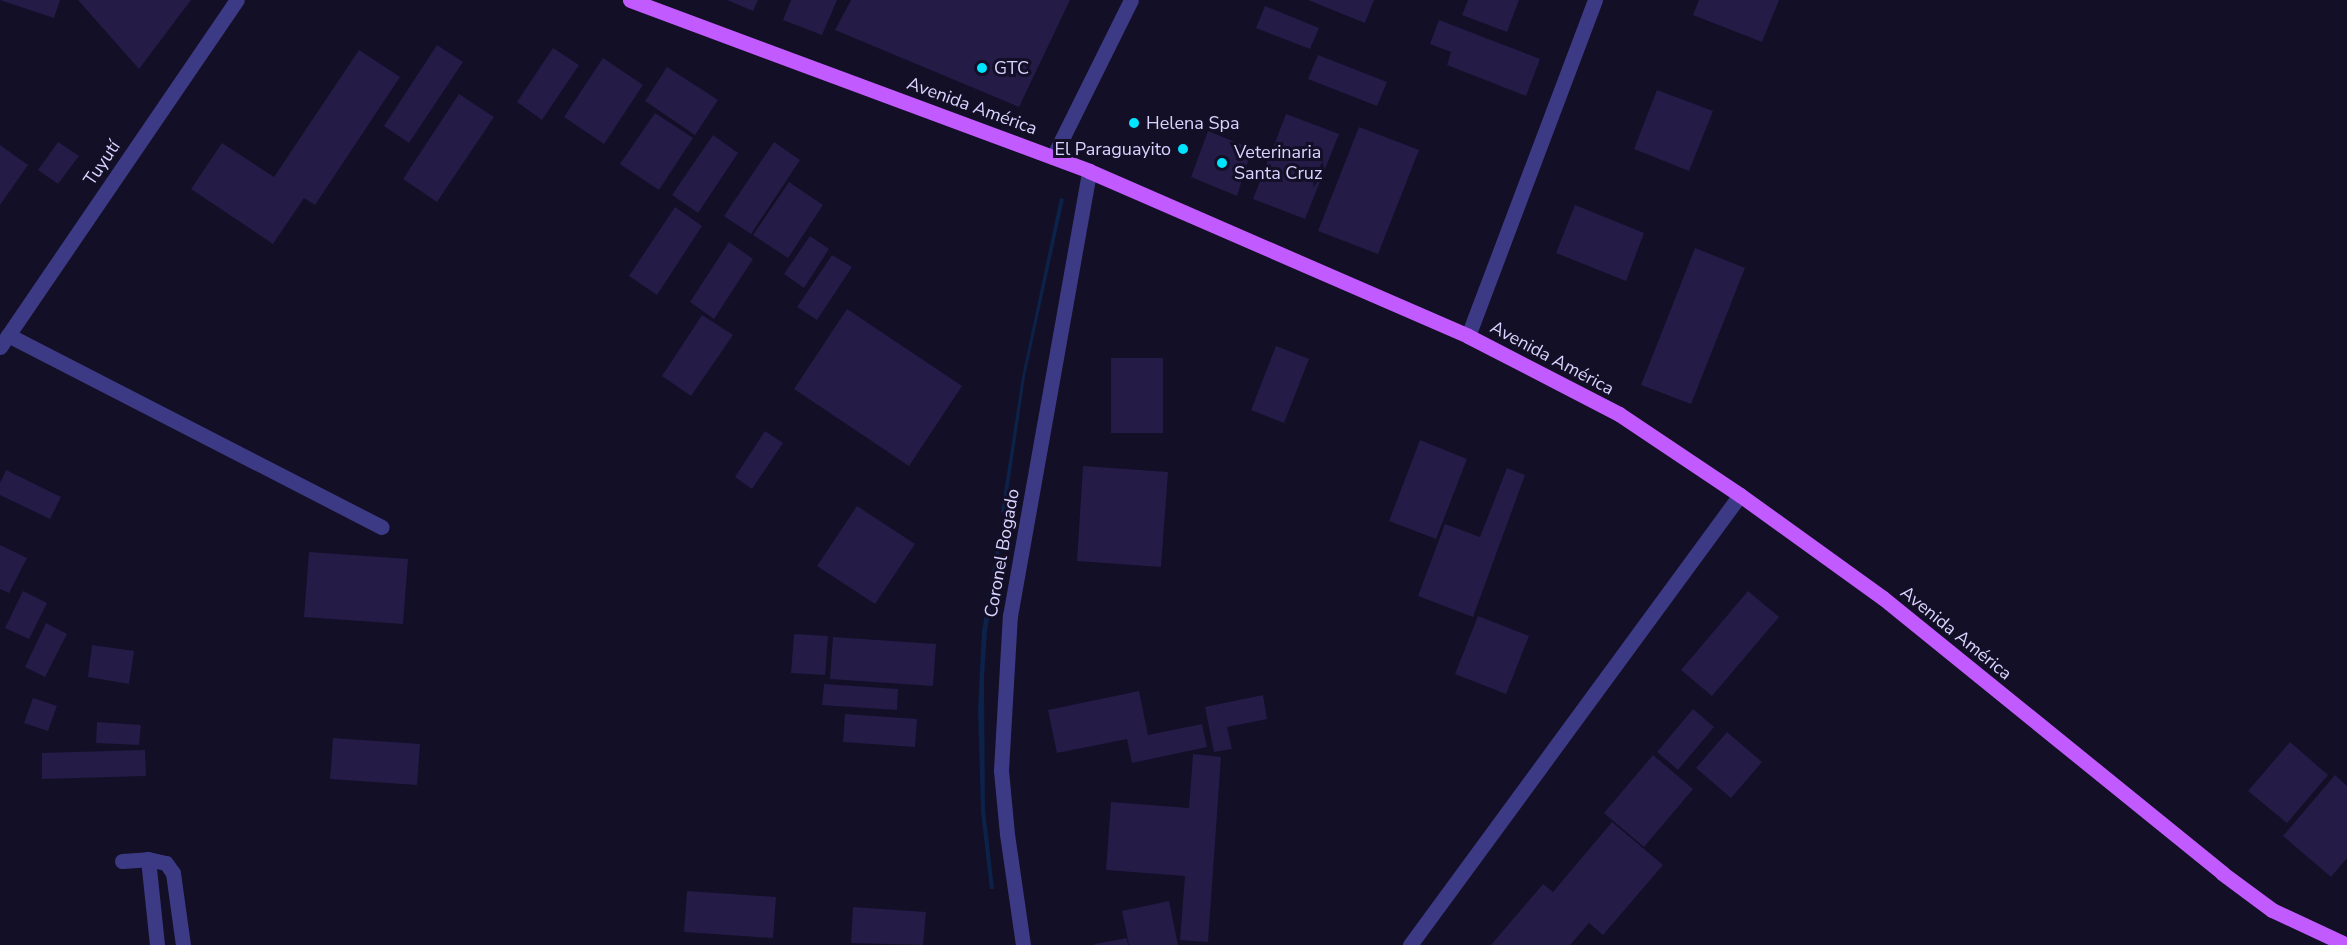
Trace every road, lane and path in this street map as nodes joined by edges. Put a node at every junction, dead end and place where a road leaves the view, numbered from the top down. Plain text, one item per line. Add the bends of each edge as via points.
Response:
1 (237, 0) edge
2 (630, 0) edge
3 (1131, 0) edge
4 (1595, 0) edge
5 (1053, 157) junction
6 (1089, 171) junction
7 (1468, 336) junction
8 (4, 341) edge
9 (1740, 495) junction
10 (382, 526) dead end
11 (148, 859) junction
12 (122, 861) dead end
13 (157, 945) edge
14 (183, 945) edge
15 (1023, 945) edge
16 (1410, 945) edge
17 (2347, 945) edge

1 - 8 street, Tuyutí
2 - 5 main road, Avenida América
3 - 5 street
4 - 7 street
5 - 6 main road, Avenida América
6 - 7 main road, Avenida América
6 - 15 street, Coronel Bogado via 1010,616 1001,770
7 - 9 main road, Avenida América via 1619,414
8 - 10 street
9 - 16 street
9 - 17 main road, Avenida América via 1882,598 2222,873 2272,910
11 - 12 street
11 - 13 street
11 - 14 street via 166,863 173,873

